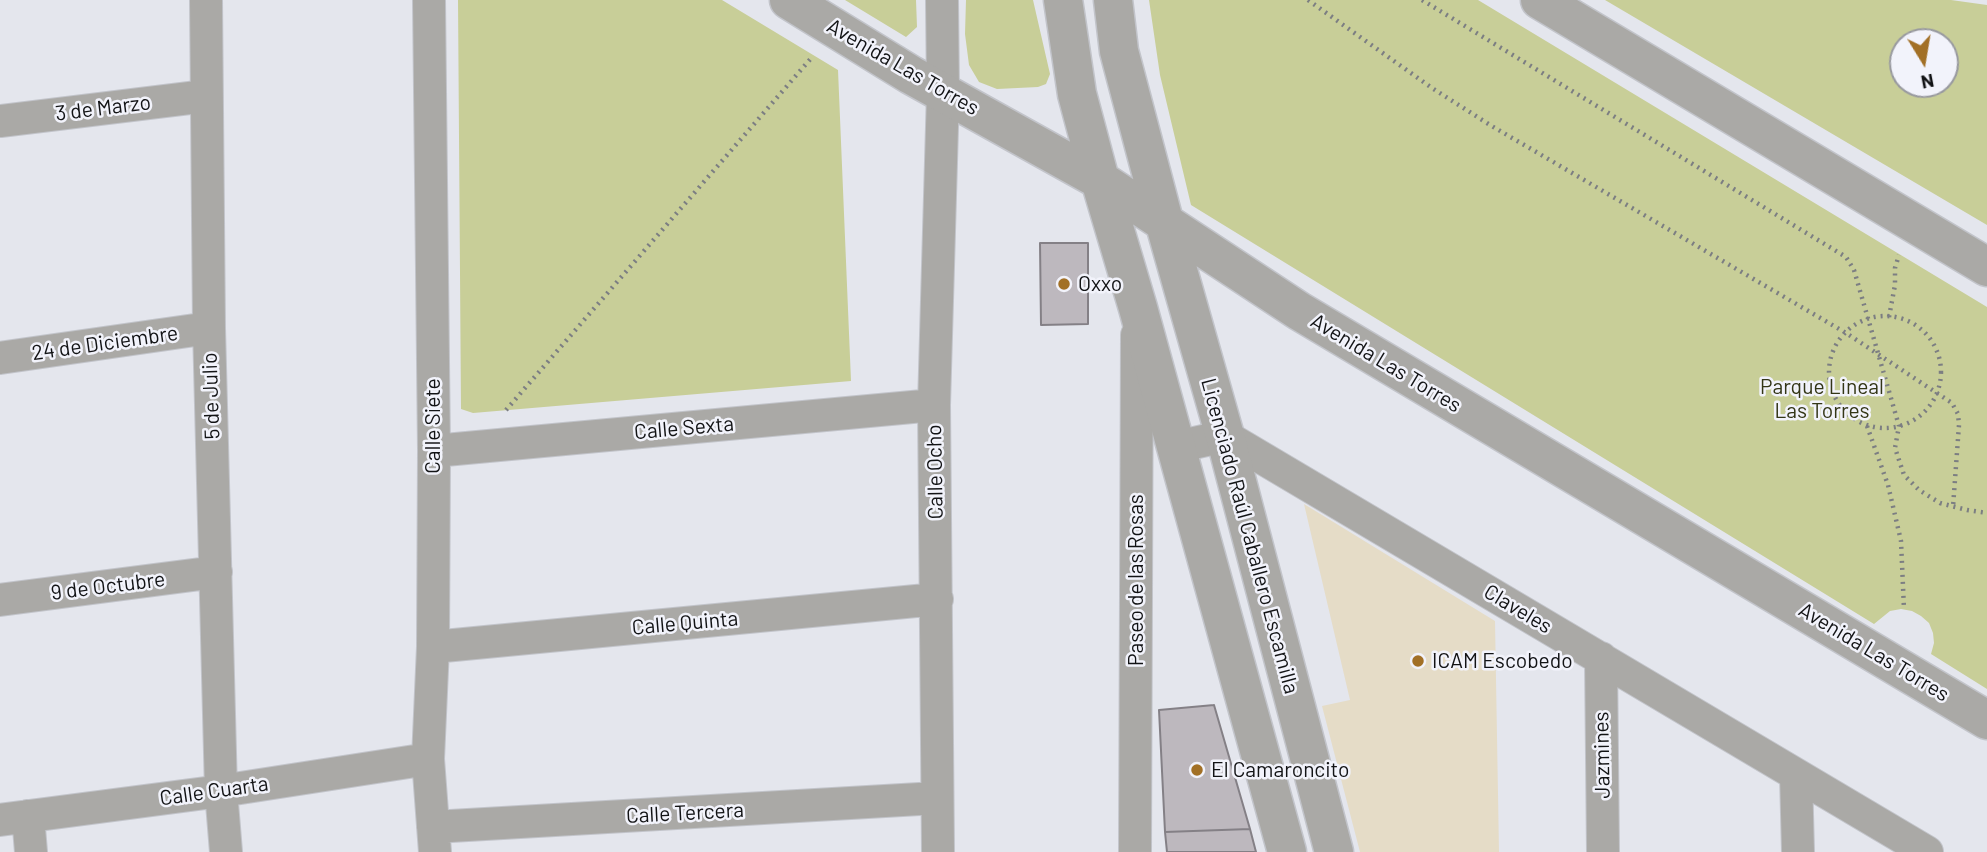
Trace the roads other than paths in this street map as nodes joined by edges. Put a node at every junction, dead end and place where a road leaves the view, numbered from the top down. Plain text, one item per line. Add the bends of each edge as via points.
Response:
1 (206, 0) edge
2 (429, 0) edge
3 (789, 0) edge
4 (942, 0) edge
5 (1063, 0) edge
6 (1113, 0) edge
7 (1540, 0) edge
8 (943, 92) junction
9 (206, 96) junction
10 (0, 121) edge
11 (1100, 180) junction
12 (1164, 221) junction
13 (1987, 267) edge
14 (1138, 308) junction
15 (209, 328) junction
16 (0, 358) edge
17 (934, 405) junction
18 (1225, 436) junction
19 (1176, 447) junction
20 (434, 451) junction
21 (216, 572) junction
22 (937, 599) junction
23 (0, 600) edge
24 (433, 647) junction
25 (1601, 658) junction
26 (1987, 720) edge
27 (428, 759) junction
28 (1796, 775) junction
29 (221, 791) junction
30 (937, 799) junction
31 (14, 818) edge
32 (434, 839) edge
33 (31, 852) edge
34 (226, 852) edge
35 (938, 852) edge
36 (1135, 852) edge
37 (1287, 852) edge
38 (1334, 852) edge
39 (1603, 852) edge
40 (1798, 852) edge
41 (1927, 852) edge

1 - 9 street, 5 de Julio
2 - 20 street, Calle Siete
3 - 8 street, Avenida Las Torres
4 - 8 street, Calle Ocho
5 - 11 street via 1077,94
6 - 12 street, Licenciado Raúl Caballero Escamilla via 1119,51
7 - 13 street
8 - 11 street, Avenida Las Torres
8 - 17 street, Calle Ocho
9 - 10 street, 3 de Marzo
9 - 15 street, 5 de Julio
11 - 12 street, Avenida Las Torres
11 - 14 street
12 - 18 street, Licenciado Raúl Caballero Escamilla
12 - 26 street, Avenida Las Torres via 1299,312
14 - 19 street
14 - 36 street, Paseo de las Rosas
15 - 16 street, 24 de Diciembre
15 - 21 street, 5 de Julio
17 - 20 street, Calle Sexta
17 - 22 street, Calle Ocho
18 - 19 street
18 - 25 street, Claveles
18 - 38 street, Licenciado Raúl Caballero Escamilla
19 - 37 street
20 - 24 street, Calle Siete
21 - 23 street, 9 de Octubre
21 - 29 street, 5 de Julio
22 - 24 street, Calle Quinta
22 - 30 street, Calle Ocho
24 - 27 street, Calle Siete
25 - 28 street, Claveles
25 - 39 street, Jazmines
27 - 29 street, Calle Cuarta
27 - 32 street, Calle Siete
28 - 40 street
28 - 41 street, Claveles
29 - 31 street, Calle Cuarta
29 - 34 street, 5 de Julio
30 - 32 street, Calle Tercera
30 - 35 street, Calle Ocho
31 - 33 street

